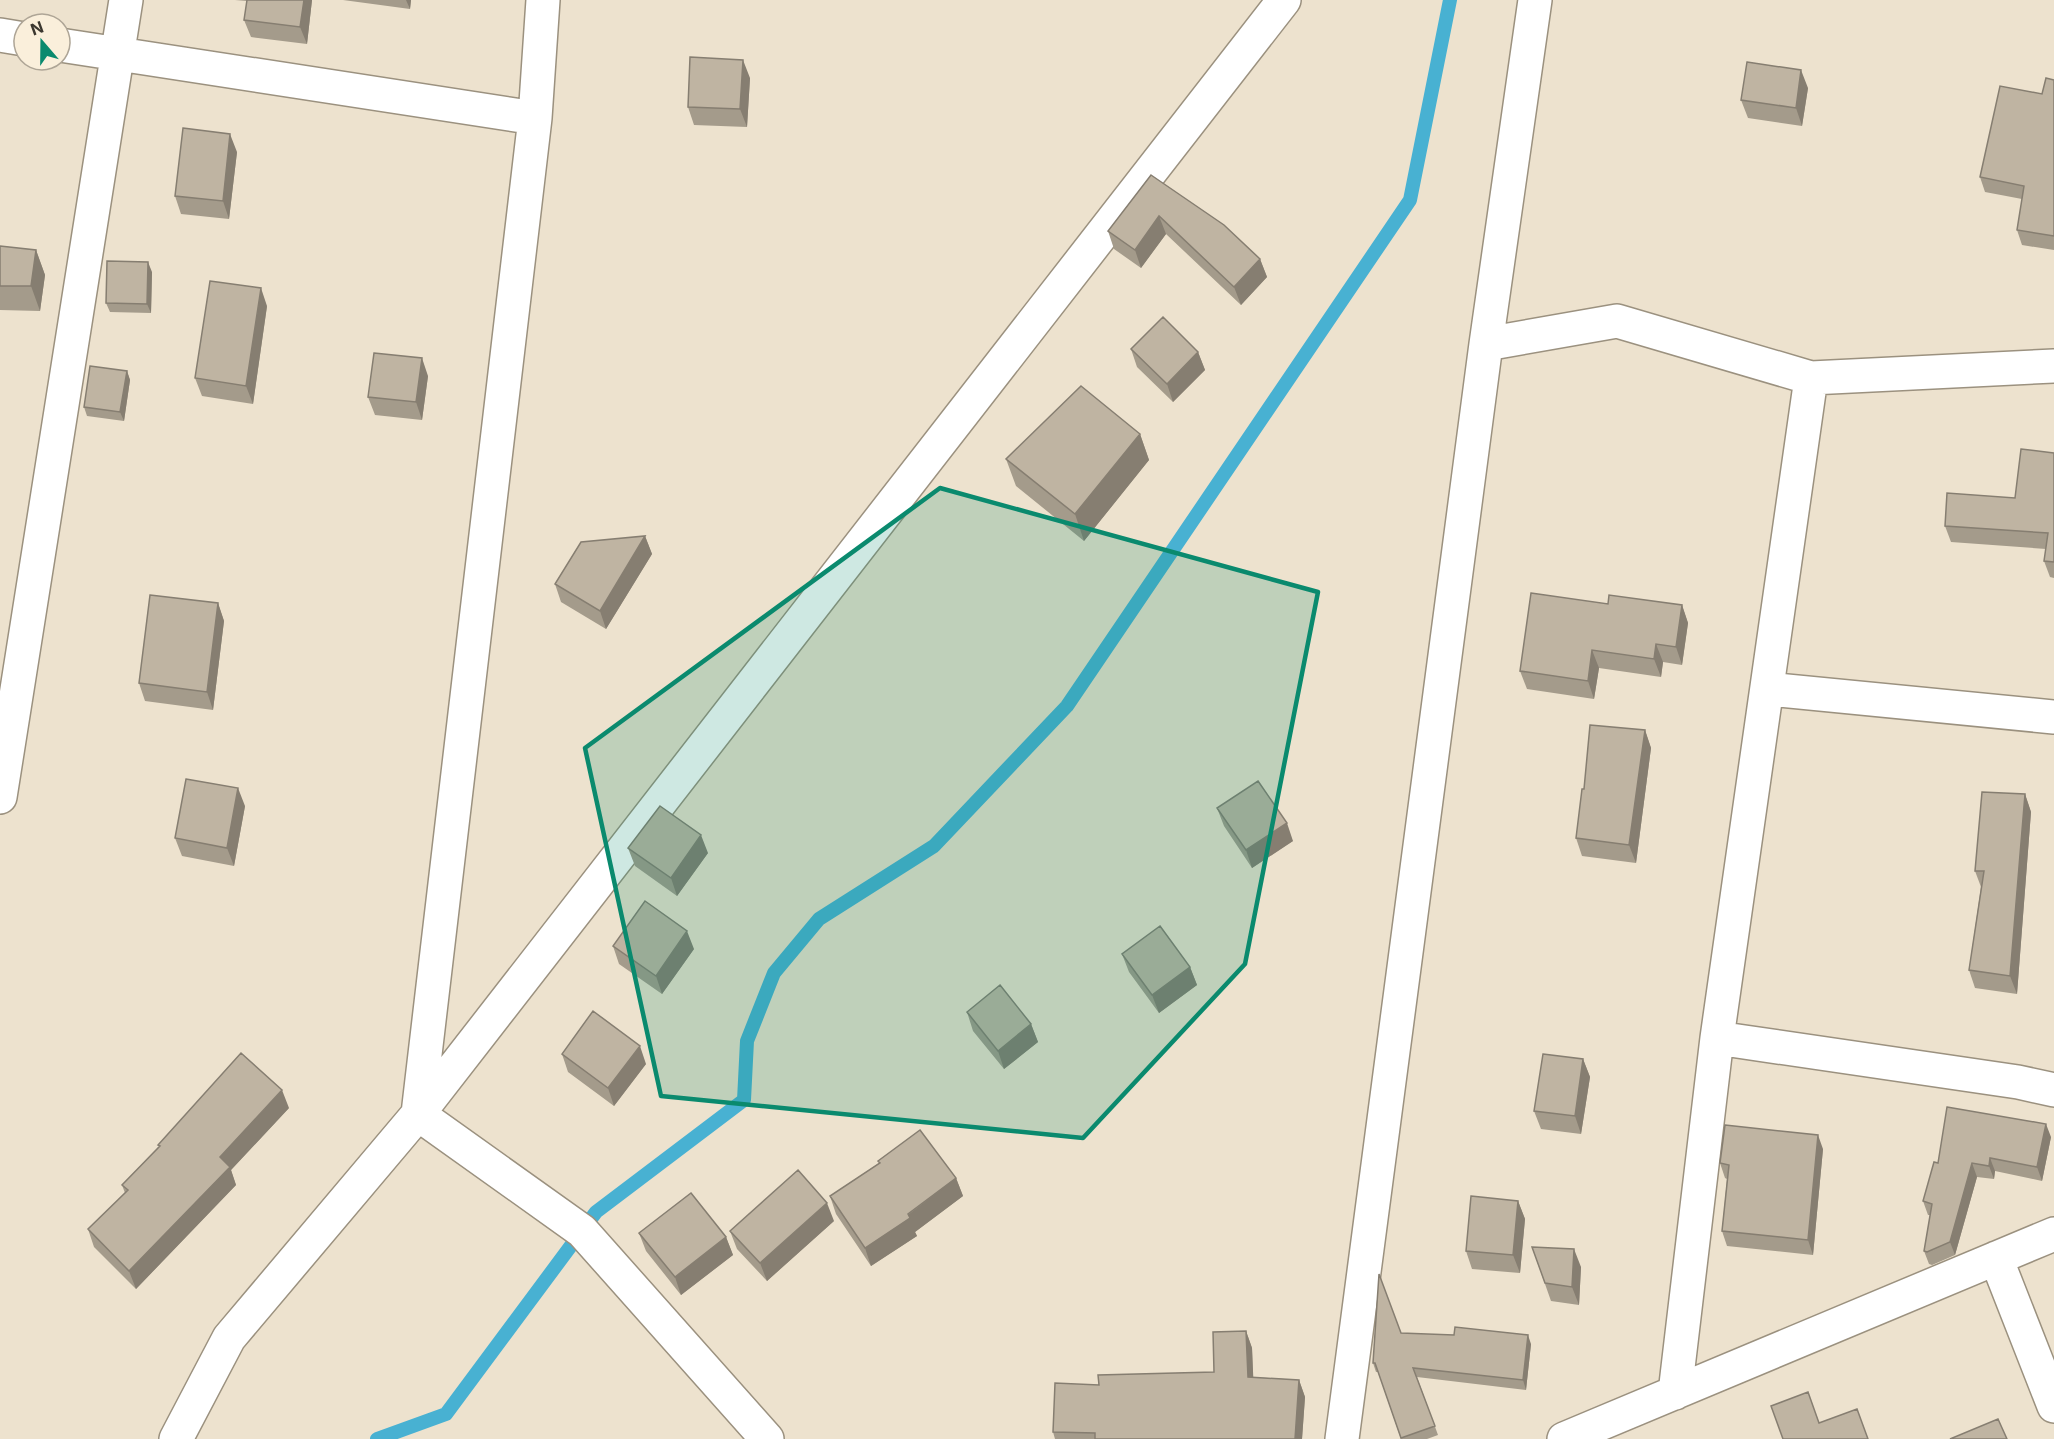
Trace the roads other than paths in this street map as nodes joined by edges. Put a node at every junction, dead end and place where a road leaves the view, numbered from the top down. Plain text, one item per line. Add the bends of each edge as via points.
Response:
1 (126, 0) edge
2 (543, 0) edge
3 (1284, 0) edge
4 (1535, 0) edge
5 (72, 47) edge
6 (117, 53) junction
7 (535, 118) junction
8 (1486, 344) junction
9 (2054, 366) edge
10 (1811, 378) junction
11 (1768, 689) junction
12 (2054, 717) edge
13 (0, 797) edge
14 (1717, 1038) junction
15 (2054, 1090) edge
16 (418, 1114) junction
17 (2054, 1234) edge
18 (1996, 1258) junction
19 (1675, 1393) junction
20 (2054, 1406) edge
21 (176, 1439) edge
22 (767, 1439) edge
23 (1342, 1439) edge
24 (1564, 1439) edge

1 - 6 street
2 - 7 street
3 - 16 street
4 - 8 street
5 - 6 street
6 - 7 street
6 - 13 street
7 - 16 street
8 - 10 street via 1617,321
8 - 23 street
9 - 10 street
10 - 11 street
11 - 12 street
11 - 14 street
14 - 15 street
14 - 19 street
16 - 21 street via 229,1338
16 - 22 street via 582,1231
17 - 18 street
18 - 19 street
18 - 20 street
19 - 24 street

